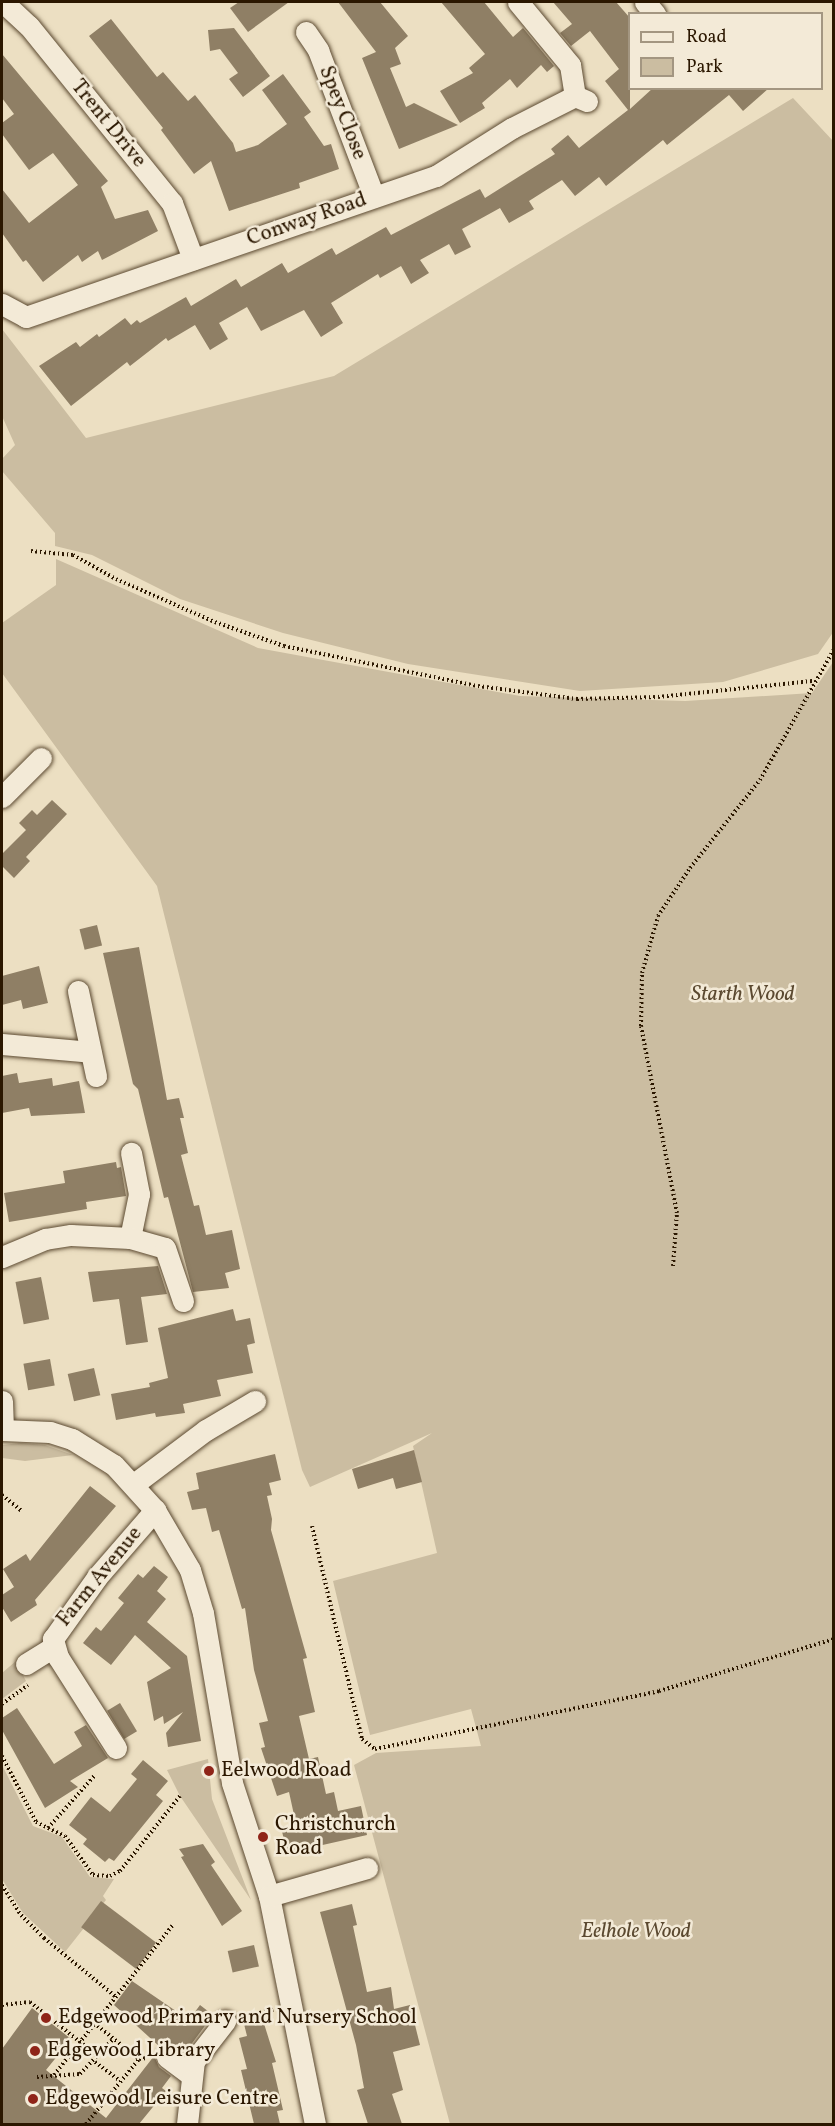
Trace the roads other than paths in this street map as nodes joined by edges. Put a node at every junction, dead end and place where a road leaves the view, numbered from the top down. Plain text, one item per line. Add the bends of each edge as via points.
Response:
1 (3, 2) edge
2 (518, 2) edge
3 (306, 32) dead end
4 (374, 197) junction
5 (193, 259) junction
6 (2, 304) edge
7 (41, 758) dead end
8 (2, 797) edge
9 (78, 991) dead end
10 (2, 1044) edge
11 (90, 1052) junction
12 (96, 1076) dead end
13 (130, 1153) dead end
14 (130, 1238) junction
15 (2, 1257) edge
16 (183, 1300) dead end
17 (2, 1401) edge
18 (255, 1401) dead end
19 (2, 1430) edge
20 (134, 1484) junction
21 (155, 1510) junction
22 (53, 1647) junction
23 (26, 1664) dead end
24 (116, 1748) dead end
25 (367, 1868) dead end
26 (269, 1896) junction
27 (225, 2021) road end
28 (167, 2057) road end
29 (192, 2081) junction
30 (190, 2124) edge
31 (315, 2124) edge

1 - 5 street, Trent Drive via 29,26 171,203
2 - 4 street, Conway Road via 570,65 581,99 512,128 436,176
3 - 4 street, Spey Close via 318,50
4 - 5 street, Conway Road
5 - 6 street, Conway Road via 26,317
7 - 8 street
9 - 11 street
10 - 11 street
11 - 12 street
13 - 14 street via 139,1194
14 - 15 street via 71,1235 45,1239
14 - 16 street via 165,1248
17 - 19 street
18 - 20 street via 206,1430
19 - 20 street via 25,1428 72,1438 114,1465
20 - 21 street
21 - 22 street, Farm Avenue via 55,1632
21 - 26 street via 190,1570 203,1613 232,1783
22 - 23 street, Farm Avenue
22 - 24 street, Farm Avenue
25 - 26 street
26 - 31 street
27 - 29 street via 194,2061
28 - 29 street
29 - 30 street

